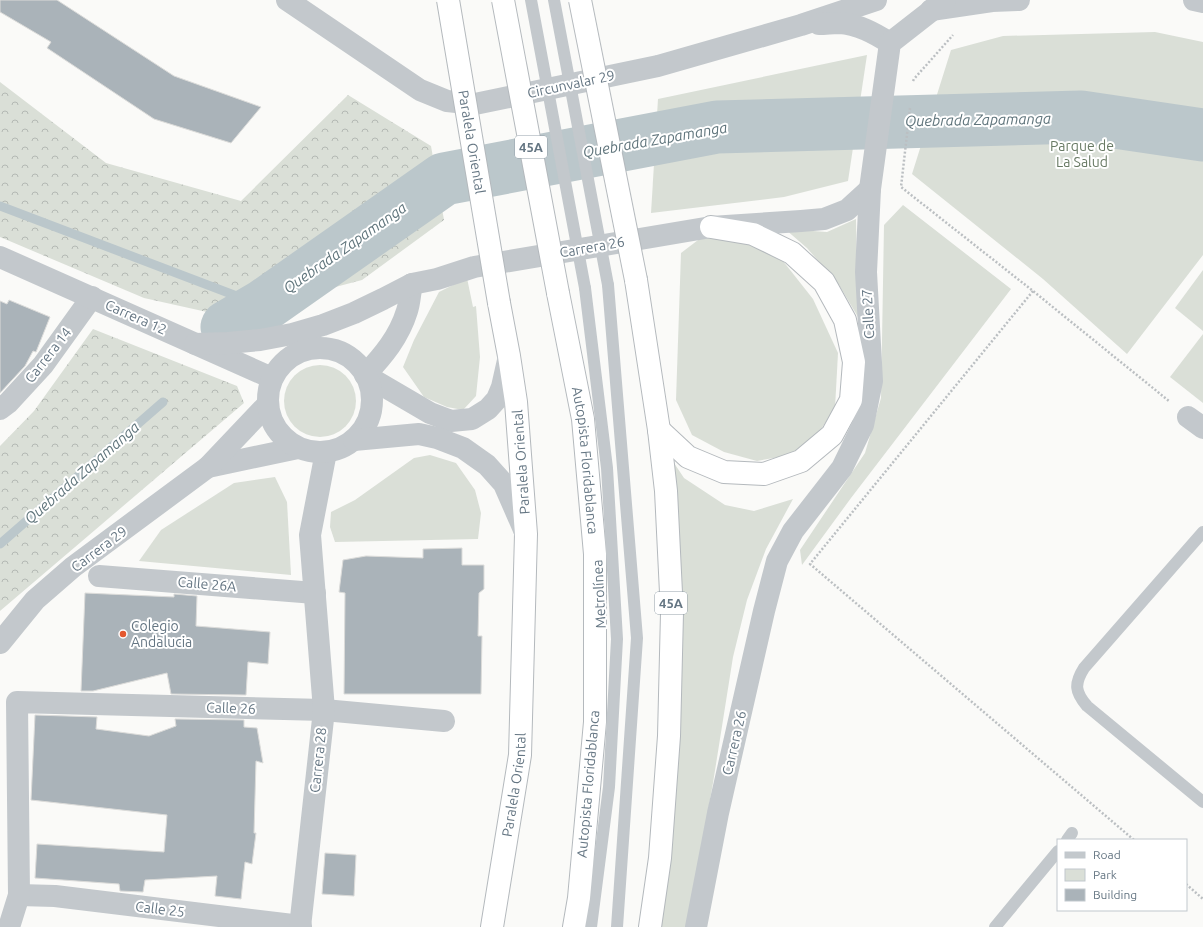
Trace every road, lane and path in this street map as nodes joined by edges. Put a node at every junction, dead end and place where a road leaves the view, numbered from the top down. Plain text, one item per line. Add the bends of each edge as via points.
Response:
1 (287, 0) edge
2 (448, 0) edge
3 (503, 0) edge
4 (531, 0) edge
5 (554, 0) edge
6 (580, 0) edge
7 (876, 0) edge
8 (1019, 0) edge
9 (1194, 0) edge
10 (1203, 2) edge
11 (938, 5) edge
12 (801, 25) junction
13 (953, 34) dead end
14 (890, 43) junction
15 (913, 86) dead end
16 (911, 102) dead end
17 (871, 184) junction
18 (711, 227) junction
19 (0, 257) edge
20 (412, 284) junction
21 (1033, 291) junction
22 (92, 297) junction
23 (195, 344) junction
24 (509, 356) junction
25 (365, 375) junction
26 (272, 378) junction
27 (267, 405) junction
28 (0, 409) edge
29 (1195, 422) edge
30 (659, 430) junction
31 (354, 440) junction
32 (298, 448) junction
33 (326, 452) junction
34 (208, 467) junction
35 (1203, 532) edge
36 (526, 534) junction
37 (777, 561) joint
38 (99, 576) dead end
39 (315, 593) junction
40 (0, 643) edge
41 (324, 710) junction
42 (444, 721) dead end
43 (1203, 802) edge
44 (1133, 839) edge
45 (1057, 851) edge
46 (1187, 885) edge
47 (19, 896) junction
48 (1203, 899) edge
49 (301, 926) edge
50 (9, 927) edge
51 (492, 927) edge
52 (574, 927) edge
53 (591, 927) edge
54 (617, 927) edge
55 (650, 927) edge
56 (696, 927) edge
57 (995, 927) edge

1 - 12 street, Circunvalar 29 via 420,90 447,101 475,104 658,66
2 - 24 highway, Paralela Oriental, bridge
3 - 52 highway, Autopista Floridablanca / 45A, bridge via 583,419 595,554 595,722 579,898
4 - 53 lane, Metrolínea, bridge via 585,288 607,468 617,639 609,787
5 - 54 lane, bridge via 608,285 637,638
6 - 30 highway, 45A, bridge via 636,280
7 - 12 street, Circunvalar 29
8 - 11 street
9 - 10 street
11 - 14 street
12 - 14 street via 840,23 860,27
13 - 15 path via 914,79
14 - 17 street, Calle 27
16 - 21 path via 901,187
17 - 18 street, Carrera 26 via 847,210 824,219
17 - 37 street, Calle 27 via 866,272 872,381 864,425 842,468 793,531
18 - 20 street, Carrera 26 via 474,267 438,279
18 - 30 highway via 753,234 792,253 824,282 845,320 854,362 851,400 832,435 808,456 764,474 724,472 688,457
19 - 22 street, Carrera 12
20 - 23 street, Carrera 26 via 354,313 292,334 260,340
20 - 25 street via 407,311 397,334 383,356
21 - 29 path
21 - 44 path via 810,564
22 - 23 street, Carrera 12
22 - 28 street, Carrera 14 via 43,365
23 - 26 street, Carrera 12
24 - 25 street via 497,400 472,419 451,421 430,413
24 - 36 highway, Paralela Oriental via 516,402
25 - 26 street via 361,368 338,351 308,348 283,362
25 - 31 street via 370,387 371,410 368,422
26 - 27 street via 268,387
27 - 32 street via 271,420 279,434
27 - 34 street, Carrera 29
30 - 55 highway, 45A via 666,491 672,613 670,736 660,858
31 - 33 street via 341,448
31 - 36 street via 419,434 463,448 487,465 504,484
32 - 33 street via 309,452
32 - 34 street, Carrera 29
33 - 39 street, Carrera 28 via 310,536
34 - 40 street, Carrera 29 via 73,567 35,600
35 - 43 lane via 1084,668 1078,677 1077,688 1087,706
36 - 51 highway, Paralela Oriental via 520,755
37 - 56 street, Carrera 26 via 718,813
38 - 39 street, Calle 26A
39 - 41 street, Carrera 28
41 - 42 street, Calle 26
41 - 47 street, Calle 26 via 18,702
41 - 49 street, Carrera 28
45 - 57 lane
46 - 48 path
47 - 49 street, Calle 25 via 55,896
47 - 50 street

